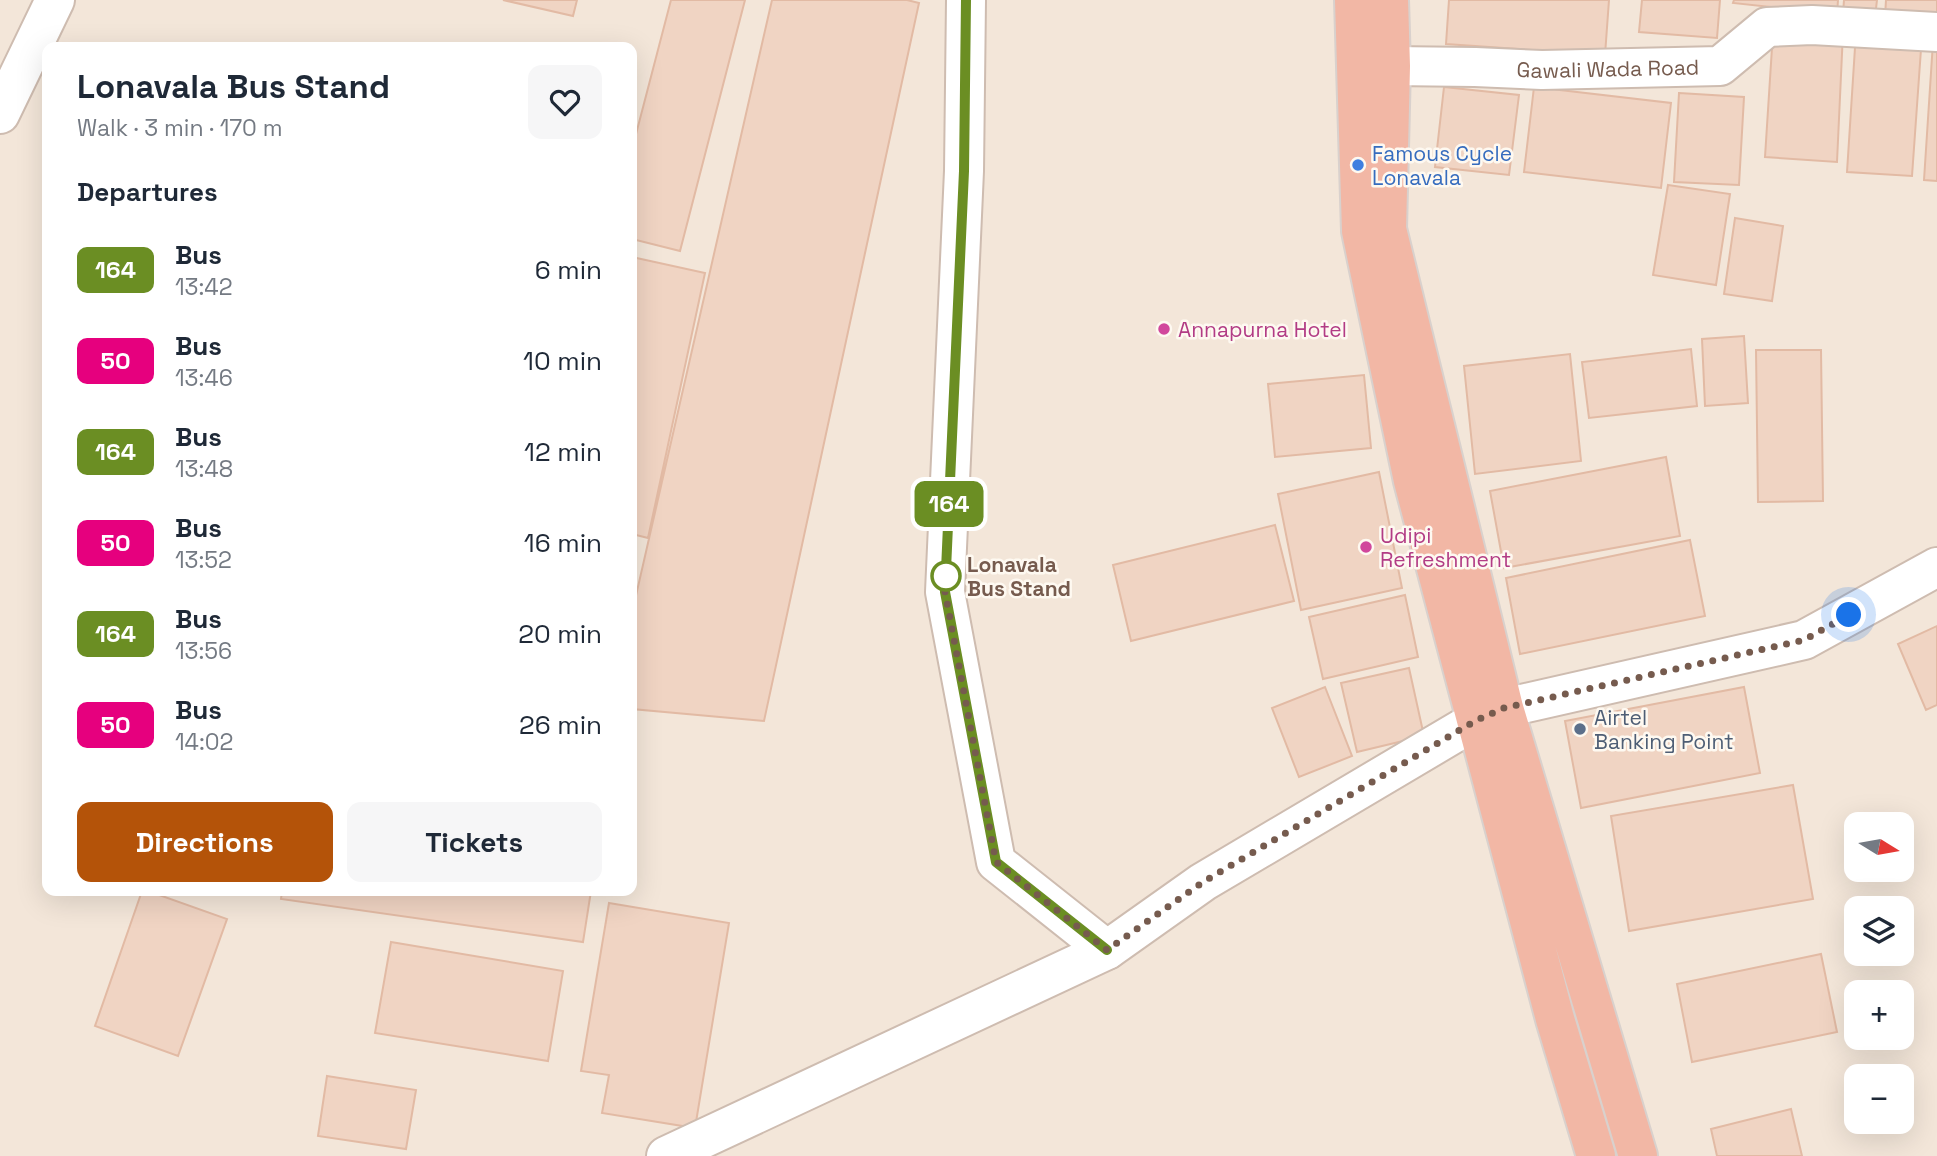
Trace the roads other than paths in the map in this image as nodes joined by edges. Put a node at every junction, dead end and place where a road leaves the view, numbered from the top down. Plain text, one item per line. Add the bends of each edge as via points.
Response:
1 (55, 0) edge
2 (966, 0) edge
3 (1354, 0) edge
4 (1389, 0) edge
5 (1937, 32) edge
6 (1391, 66) junction
7 (0, 114) edge
8 (1937, 567) edge
9 (1489, 715) junction
10 (1107, 950) junction
11 (666, 1156) edge
12 (1596, 1156) edge
13 (1639, 1156) edge

1 - 7 street
2 - 10 street via 964,171 945,592 996,862
3 - 9 highway via 1361,232 1413,481
4 - 6 highway
5 - 6 street, Gawali Wada Road via 1767,27 1720,66 1542,70
6 - 9 highway via 1387,229
8 - 9 street via 1804,640
9 - 10 street via 1203,882
9 - 12 highway via 1555,1019
9 - 13 highway
10 - 11 street

